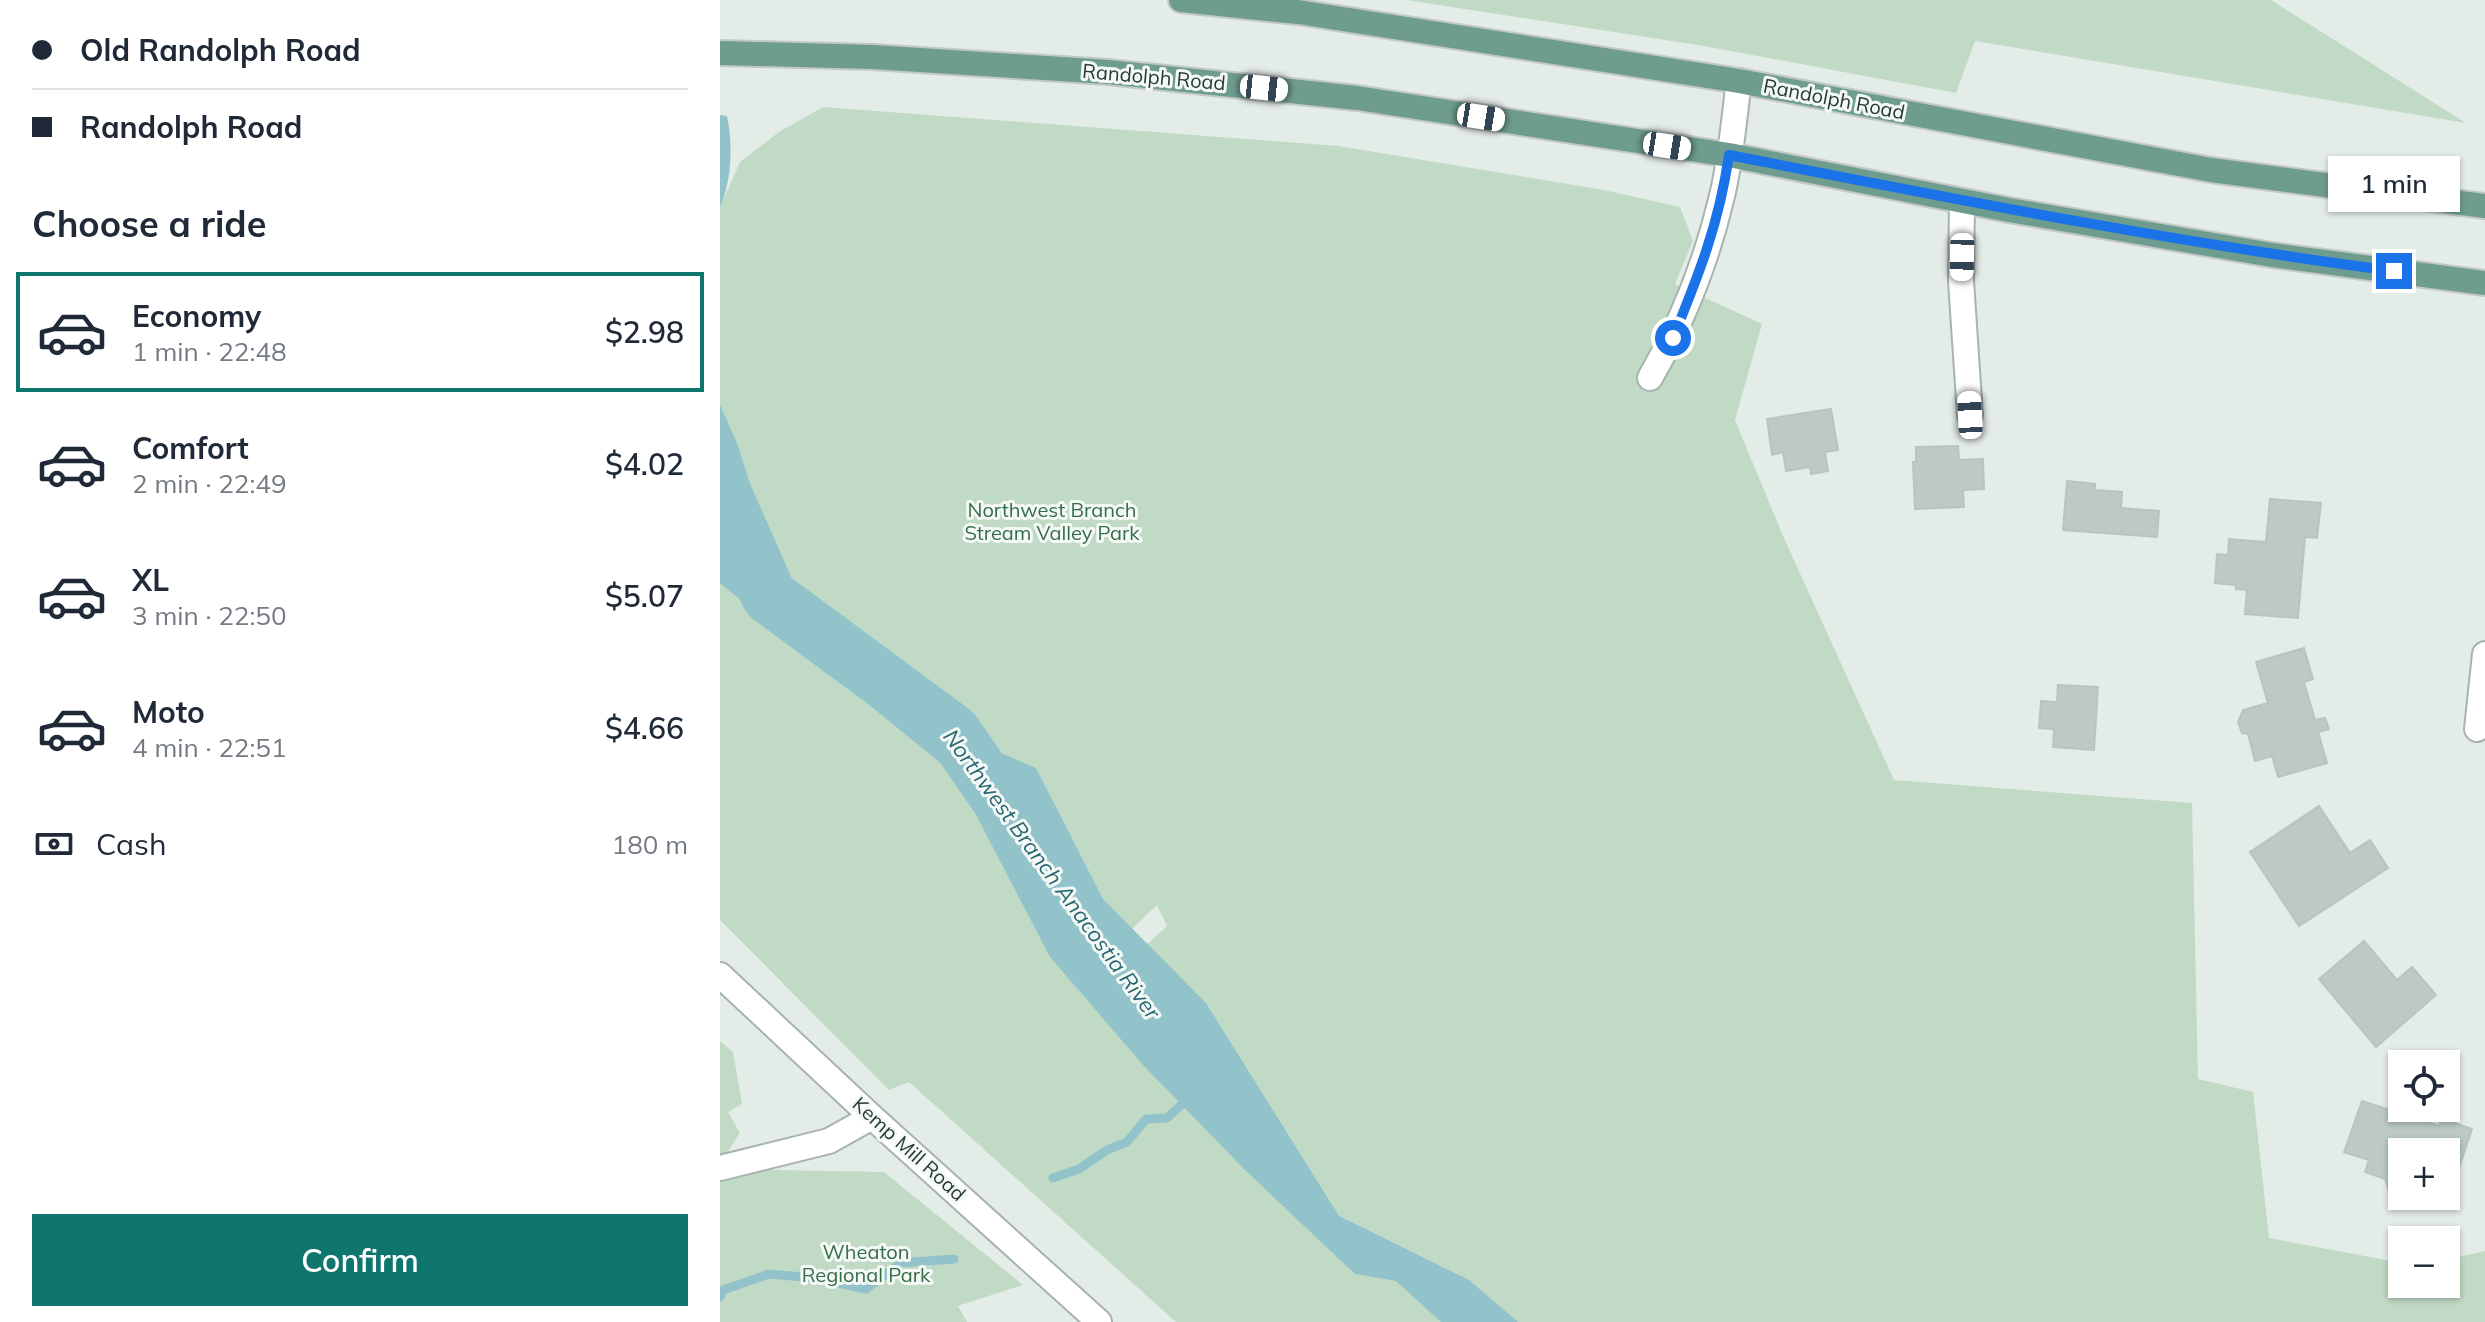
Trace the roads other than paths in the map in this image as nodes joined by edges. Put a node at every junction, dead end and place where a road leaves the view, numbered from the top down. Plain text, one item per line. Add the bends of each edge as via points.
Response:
1 (1181, 0) edge
2 (720, 53) edge
3 (1739, 81) junction
4 (1729, 155) junction
5 (1962, 201) junction
6 (2485, 206) edge
7 (2485, 283) edge
8 (1650, 378) dead end
9 (1970, 415) dead end
10 (2485, 654) edge
11 (2477, 729) dead end
12 (720, 975) edge
13 (872, 1117) junction
14 (720, 1168) edge
15 (1099, 1322) edge

1 - 3 main road, Randolph Road via 1298,12
2 - 4 main road, Randolph Road via 1108,72 1357,98
3 - 4 street
3 - 6 main road, Randolph Road via 2211,170
4 - 5 main road, Randolph Road
4 - 8 street via 1708,252 1673,338
5 - 7 main road, Randolph Road via 2272,255
5 - 9 street
10 - 11 street
12 - 13 street, Kemp Mill Road
13 - 14 street via 829,1141
13 - 15 street, Kemp Mill Road

